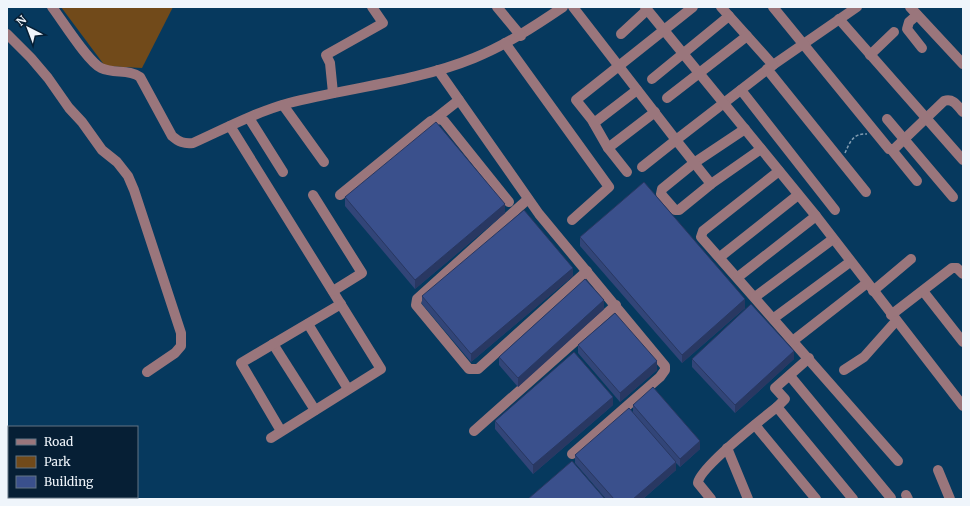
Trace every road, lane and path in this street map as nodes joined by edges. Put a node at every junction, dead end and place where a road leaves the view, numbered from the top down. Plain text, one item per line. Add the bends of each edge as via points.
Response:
1 (52, 7) edge
2 (372, 7) edge
3 (497, 7) edge
4 (563, 7) edge
5 (573, 7) edge
6 (693, 7) edge
7 (721, 7) edge
8 (773, 7) edge
9 (910, 7) edge
10 (646, 8) edge
11 (851, 9) edge
12 (917, 15) junction
13 (729, 16) junction
14 (840, 19) junction
15 (664, 30) junction
16 (894, 32) dead end
17 (7, 34) edge
18 (621, 34) dead end
19 (521, 36) junction
20 (747, 36) junction
21 (505, 43) junction
22 (803, 44) junction
23 (922, 48) dead end
24 (684, 54) junction
25 (870, 55) junction
26 (963, 64) edge
27 (619, 65) junction
28 (770, 67) junction
29 (438, 70) junction
30 (700, 73) junction
31 (652, 79) dead end
32 (637, 90) junction
33 (741, 90) junction
34 (333, 94) junction
35 (667, 98) dead end
36 (459, 100) junction
37 (724, 102) junction
38 (283, 105) junction
39 (654, 112) junction
40 (963, 112) edge
41 (249, 118) junction
42 (436, 119) junction
43 (887, 119) dead end
44 (925, 119) junction
45 (594, 123) junction
46 (230, 126) junction
47 (745, 129) junction
48 (876, 135) junction
49 (904, 139) junction
50 (676, 140) junction
51 (608, 148) junction
52 (761, 149) junction
53 (891, 149) junction
54 (963, 160) edge
55 (841, 161) junction
56 (324, 162) dead end
57 (694, 163) junction
58 (642, 167) dead end
59 (779, 171) junction
60 (283, 172) dead end
61 (627, 172) dead end
62 (917, 181) dead end
63 (710, 184) junction
64 (866, 192) dead end
65 (314, 195) dead end
66 (340, 195) dead end
67 (798, 195) junction
68 (953, 197) dead end
69 (528, 199) junction
70 (509, 202) dead end
71 (835, 210) dead end
72 (816, 216) junction
73 (572, 220) dead end
74 (833, 239) junction
75 (720, 257) junction
76 (911, 259) dead end
77 (850, 262) junction
78 (587, 272) junction
79 (963, 274) edge
80 (738, 277) junction
81 (870, 287) junction
82 (333, 291) junction
83 (923, 291) junction
84 (755, 297) junction
85 (341, 304) junction
86 (616, 305) junction
87 (774, 318) junction
88 (894, 318) junction
89 (308, 324) junction
90 (794, 340) junction
91 (963, 342) edge
92 (273, 344) junction
93 (809, 358) junction
94 (844, 370) dead end
95 (147, 372) dead end
96 (790, 376) junction
97 (348, 389) junction
98 (963, 406) edge
99 (777, 407) junction
100 (315, 410) junction
101 (755, 425) junction
102 (281, 431) junction
103 (474, 431) dead end
104 (271, 438) dead end
105 (727, 448) junction
106 (572, 454) dead end
107 (898, 461) dead end
108 (938, 470) dead end
109 (891, 498) edge
110 (711, 499) edge
111 (748, 499) edge
112 (816, 499) edge
113 (853, 499) edge
114 (950, 499) edge

1 - 46 street via 94,63 107,70 134,73 140,77 172,136 178,142 193,143
2 - 34 street via 383,23 326,55 330,64
3 - 19 street
4 - 19 street
5 - 27 street
6 - 15 street
7 - 13 street
8 - 22 street
9 - 12 street
10 - 15 street
10 - 18 street
11 - 14 street
12 - 23 street via 906,29
12 - 26 street
13 - 20 street
13 - 24 street
14 - 22 street
14 - 25 street
15 - 24 street
15 - 27 street
16 - 25 street
17 - 95 street via 48,78 102,150 117,162 128,176 134,190 181,333 181,346 175,353
19 - 21 street
20 - 28 street
20 - 30 street
21 - 29 street via 474,58
21 - 73 street via 609,187
22 - 28 street
22 - 48 street
24 - 30 street
24 - 31 street
25 - 44 street
27 - 32 street
27 - 45 street via 576,100
28 - 33 street
28 - 55 street
29 - 34 street
29 - 36 street
30 - 35 street
30 - 37 street
32 - 39 street
32 - 45 street
33 - 37 street
33 - 71 street
34 - 38 street
36 - 42 street
36 - 69 street
37 - 47 street
37 - 50 street
38 - 41 street
38 - 56 street
39 - 50 street
39 - 51 street
40 - 44 street via 955,102 947,100
41 - 46 street
41 - 60 street
42 - 66 street
42 - 70 street via 444,121
43 - 49 street
44 - 49 street
44 - 54 street
45 - 51 street
46 - 82 street
47 - 52 street
47 - 57 street
48 - 53 street
48 - 55 path via 855,136
49 - 53 street
49 - 68 street
50 - 57 street
50 - 58 street
51 - 61 street
52 - 59 street
52 - 63 street
53 - 62 street
55 - 64 street
57 - 63 street
57 - 63 street via 662,189 661,194 677,211
59 - 67 street
59 - 75 street via 703,230 701,237
65 - 82 street via 362,273
67 - 72 street
67 - 75 street
69 - 78 street
69 - 78 street via 417,299 416,305 469,369 473,370 478,369
72 - 74 street
72 - 80 street
74 - 77 street
74 - 84 street
75 - 80 street
76 - 81 street
77 - 81 street
77 - 87 street
78 - 86 street
79 - 83 street via 957,268 952,268
80 - 84 street
81 - 88 street
81 - 90 street
82 - 85 street
83 - 88 street
83 - 91 street
84 - 87 street
85 - 89 street
85 - 97 street via 381,369
86 - 103 street
86 - 106 street via 663,362 665,370
87 - 90 street
88 - 94 street via 864,357
88 - 98 street
89 - 92 street
89 - 97 street
90 - 93 street
92 - 100 street
92 - 102 street via 242,363
93 - 96 street
93 - 107 street
96 - 99 street via 775,388 785,399
96 - 109 street
97 - 100 street
99 - 101 street
99 - 113 street
100 - 102 street
101 - 105 street
101 - 112 street
102 - 104 street
105 - 110 street via 698,479 700,486
105 - 111 street
108 - 114 street

